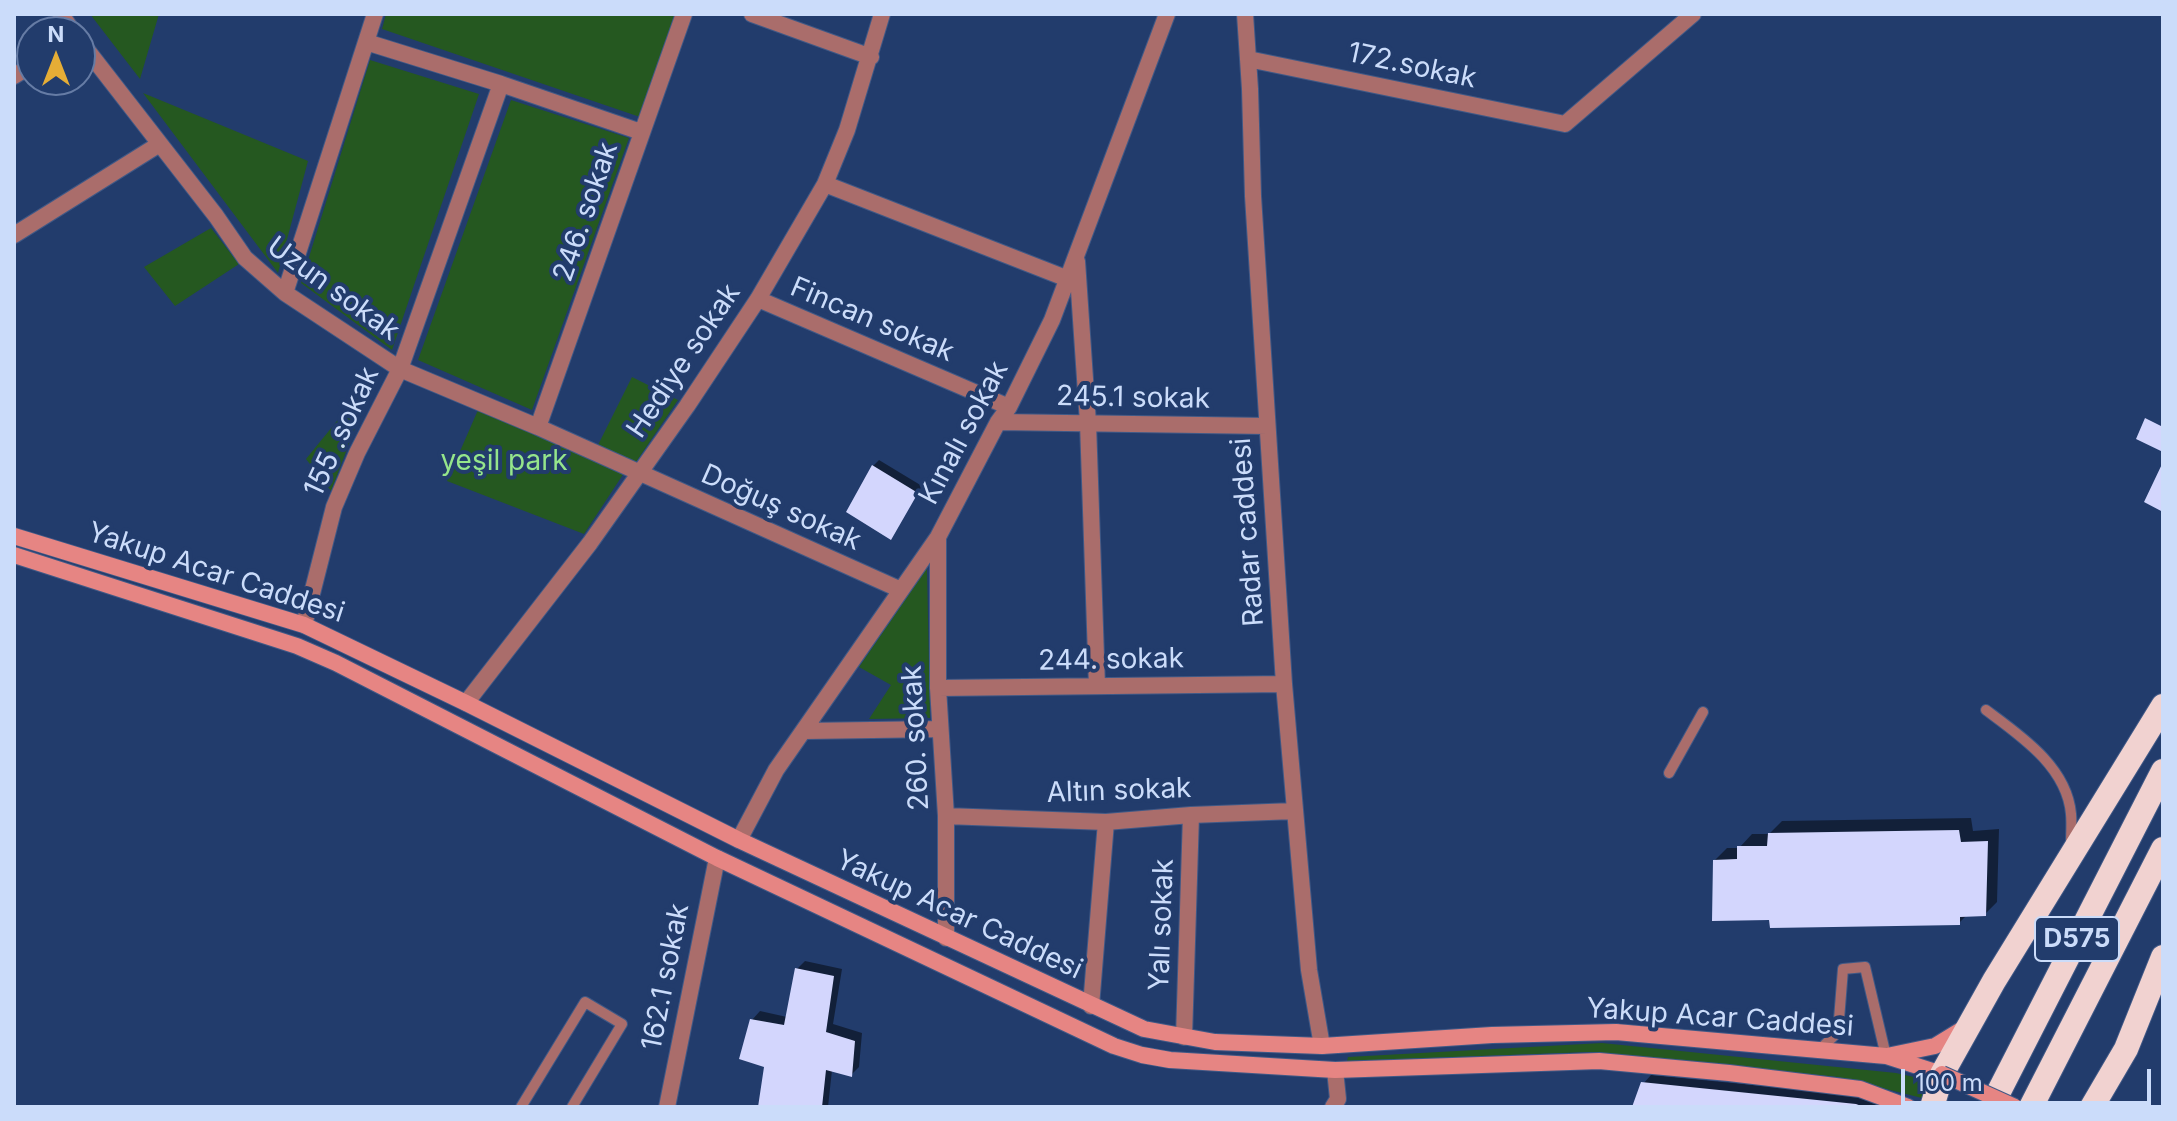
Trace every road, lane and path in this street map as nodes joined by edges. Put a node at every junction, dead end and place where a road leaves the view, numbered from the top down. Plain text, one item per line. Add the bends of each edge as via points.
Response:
1 (375, 14) edge
2 (684, 14) edge
3 (752, 14) edge
4 (882, 14) edge
5 (1167, 14) edge
6 (1245, 14) edge
7 (1693, 14) edge
8 (366, 42) junction
9 (871, 57) junction
10 (1248, 59) junction
11 (96, 62) edge
12 (501, 84) junction
13 (641, 132) junction
14 (158, 145) junction
15 (825, 184) junction
16 (14, 235) edge
17 (1077, 256) junction
18 (1068, 279) junction
19 (285, 293) junction
20 (758, 299) junction
21 (400, 369) junction
22 (1009, 407) junction
23 (998, 422) junction
24 (1088, 423) junction
25 (1267, 426) junction
26 (538, 427) junction
27 (640, 473) junction
28 (14, 536) edge
29 (938, 537) junction
30 (14, 555) edge
31 (901, 590) junction
32 (304, 625) junction
33 (1284, 684) junction
34 (1097, 686) junction
35 (938, 688) junction
36 (466, 703) junction
37 (2163, 706) edge
38 (1986, 710) dead end
39 (1703, 712) dead end
40 (940, 729) junction
41 (804, 731) junction
42 (2163, 771) edge
43 (1669, 773) dead end
44 (1294, 811) junction
45 (1191, 815) junction
46 (946, 816) junction
47 (1106, 822) junction
48 (739, 840) junction
49 (2163, 849) edge
50 (2071, 853) junction
51 (717, 858) junction
52 (946, 938) junction
53 (2163, 957) edge
54 (1091, 1006) junction
55 (1970, 1024) junction
56 (1184, 1037) junction
57 (1322, 1046) junction
58 (1818, 1051) junction
59 (1886, 1056) junction
60 (1335, 1070) junction
61 (1942, 1074) junction
62 (1886, 1102) edge
63 (2098, 1103) edge
64 (521, 1107) edge
65 (572, 1107) edge
66 (667, 1107) edge
67 (1333, 1107) edge
68 (1908, 1107) edge
69 (1932, 1107) edge
70 (1991, 1107) edge
71 (2015, 1107) edge
72 (2031, 1107) edge

1 - 8 street
2 - 13 street, 246. sokak
3 - 9 street
4 - 9 street, Hediye sokak
5 - 17 street, Kınalı sokak
6 - 10 street, Radar caddesi
7 - 10 street, 172.sokak via 1565,124
8 - 12 street
8 - 19 street
9 - 15 street, Hediye sokak
10 - 25 street, Radar caddesi
11 - 14 street, Uzun sokak
12 - 13 street
12 - 21 street, 155 .sokak
13 - 26 street, 246. sokak
14 - 16 street
14 - 19 street, Uzun sokak via 245,258
15 - 18 street
15 - 20 street, Hediye sokak
17 - 18 street, Kınalı sokak
17 - 24 street
18 - 22 street, Kınalı sokak
19 - 21 street, Uzun sokak
20 - 22 street, Fincan sokak
20 - 27 street, Hediye sokak
21 - 26 street, Uzun sokak
21 - 32 street, 155 .sokak via 334,507
22 - 23 street, Kınalı sokak
23 - 24 street, 245.1 sokak
23 - 29 street, Kınalı sokak
24 - 25 street, 245.1 sokak
24 - 34 street
25 - 33 street, Radar caddesi
26 - 27 street, Uzun sokak
27 - 31 street, Doğuş sokak
27 - 36 street, Hediye sokak
28 - 32 street, Yakup Acar Caddesi
29 - 31 street, Kınalı sokak
29 - 35 street, 260. sokak
30 - 51 street, Yakup Acar Caddesi via 297,646
31 - 41 street, Kınalı sokak
32 - 36 street, Yakup Acar Caddesi
33 - 34 street, 244. sokak
33 - 44 street, Radar caddesi
34 - 35 street, 244. sokak
35 - 40 street, 260. sokak
36 - 48 street, Yakup Acar Caddesi
37 - 50 highway
38 - 50 lane via 2056,771 2071,811
39 - 43 lane
40 - 41 street
40 - 46 street, 260. sokak
41 - 48 street, Kınalı sokak via 776,770
42 - 70 highway, D575
44 - 45 street, Altın sokak
44 - 57 street, Radar caddesi
45 - 47 street, Altın sokak
45 - 56 street, Yalı sokak
46 - 47 street, Altın sokak
46 - 52 street, 260. sokak
47 - 54 street
48 - 52 street, Yakup Acar Caddesi
49 - 72 highway, D575
50 - 55 highway
51 - 60 street, Yakup Acar Caddesi via 1114,1046 1182,1061
51 - 66 street, 162.1 sokak
52 - 54 street, Yakup Acar Caddesi
53 - 63 highway
54 - 56 street, Yakup Acar Caddesi via 1144,1029
55 - 59 street via 1935,1046
55 - 61 highway
56 - 57 street, Yakup Acar Caddesi
57 - 58 street, Yakup Acar Caddesi via 1616,1032
58 - 59 street, Yakup Acar Caddesi
58 - 59 lane via 1838,1032 1843,969 1865,967
59 - 61 street, Yakup Acar Caddesi
60 - 62 street, Yakup Acar Caddesi via 1599,1061 1860,1089
60 - 67 street via 1338,1099
61 - 69 highway
61 - 71 street, Yakup Acar Caddesi, bridge
62 - 68 street, Yakup Acar Caddesi
64 - 65 lane via 585,1002 622,1024

